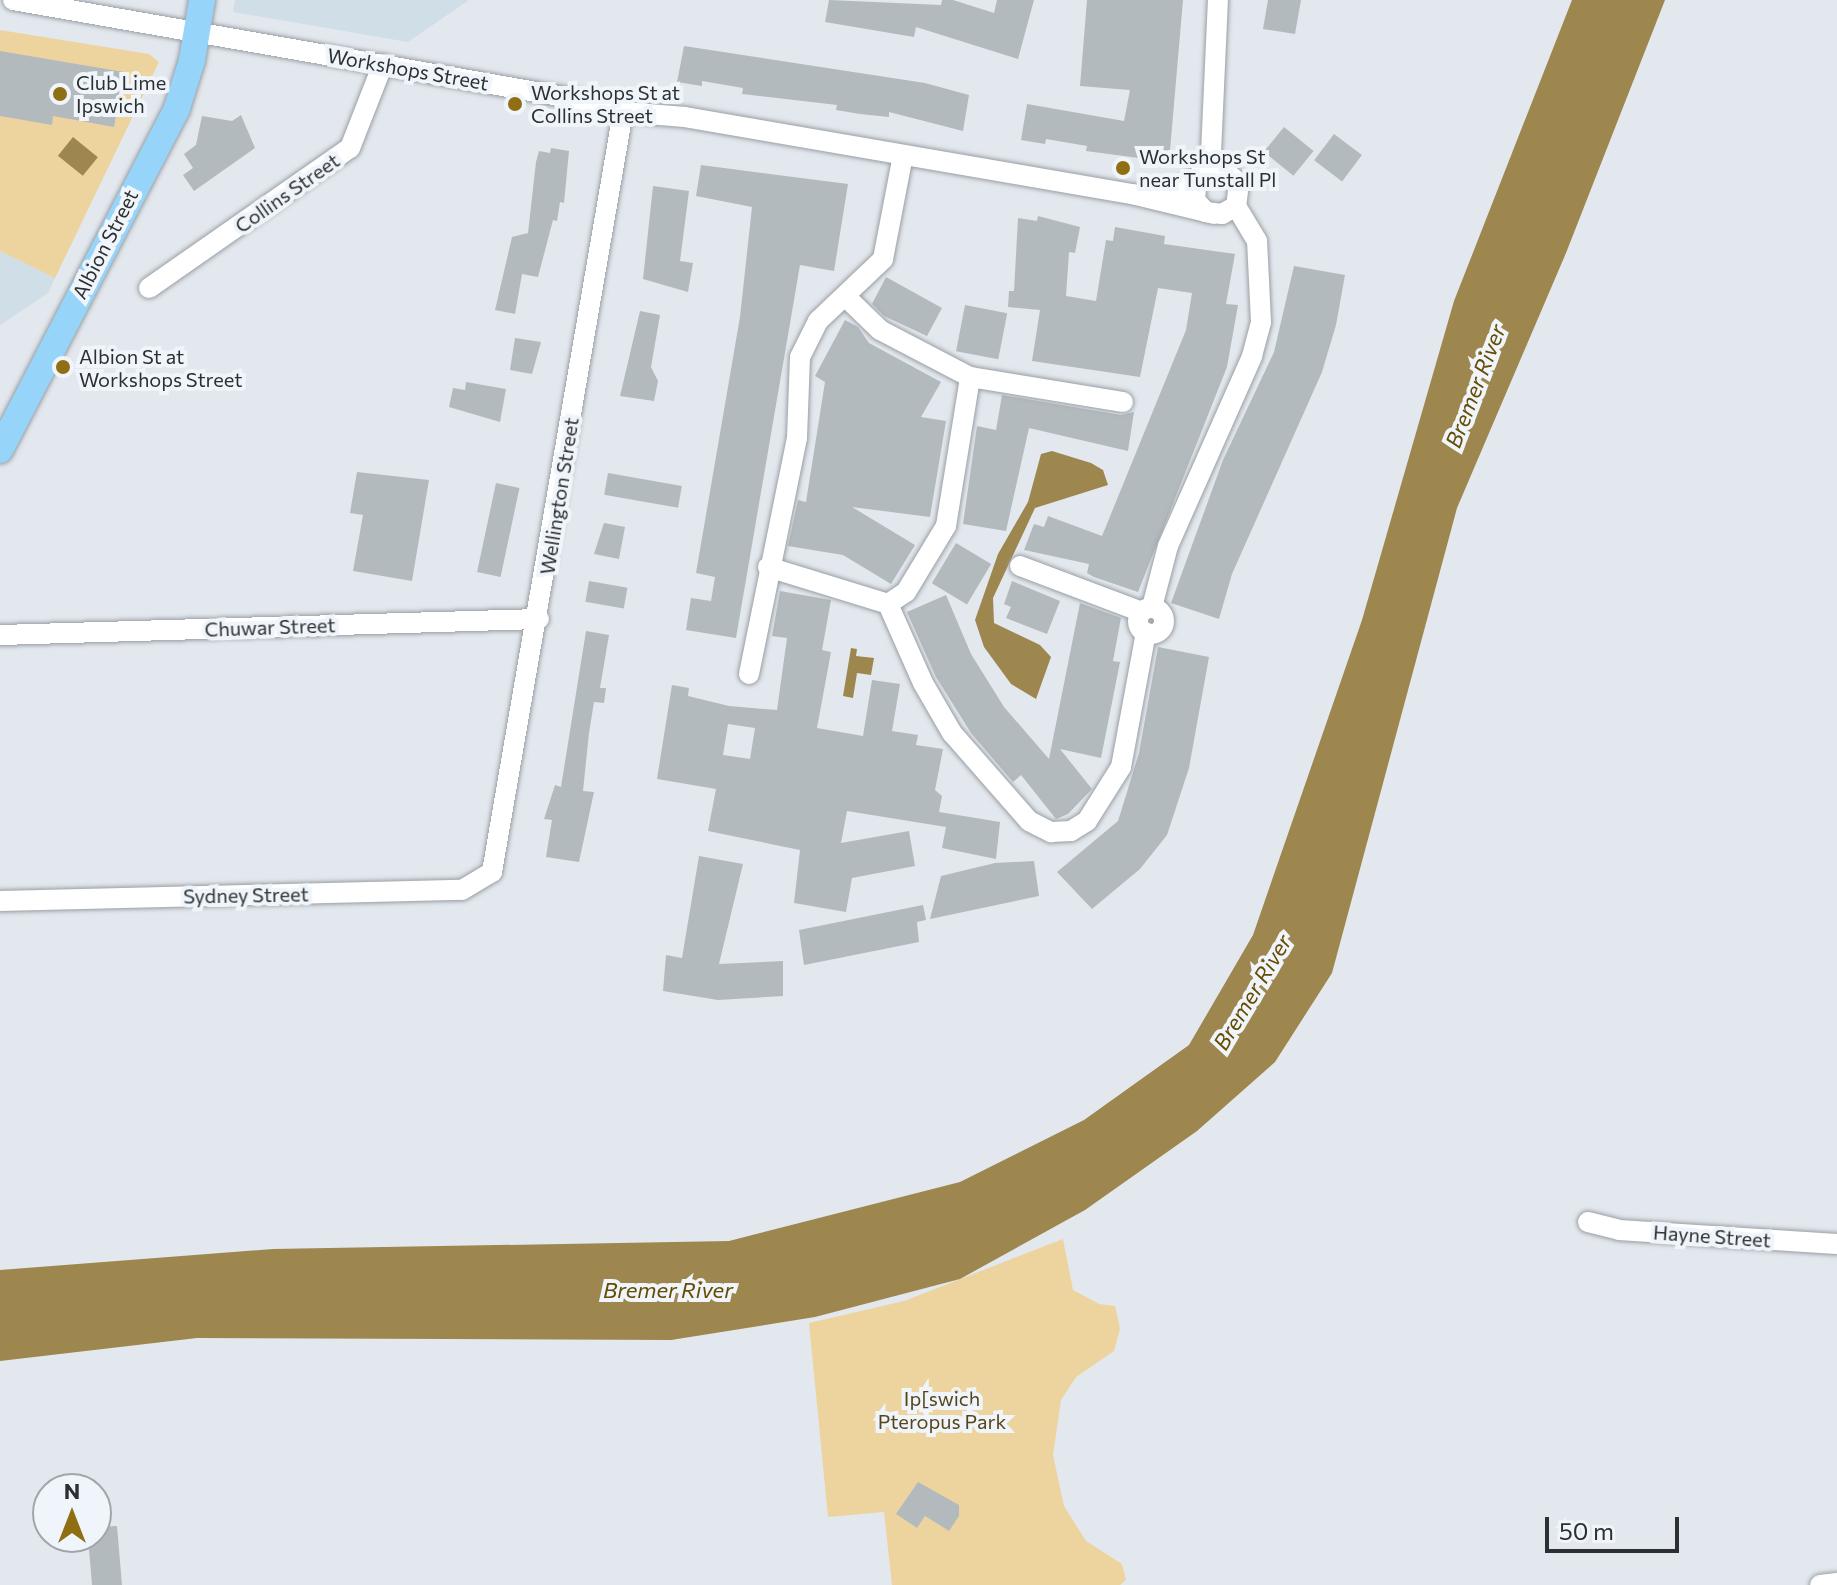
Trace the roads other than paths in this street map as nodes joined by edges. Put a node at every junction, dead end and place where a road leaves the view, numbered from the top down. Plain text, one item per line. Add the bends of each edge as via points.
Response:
1 (13, 0) edge
2 (202, 0) edge
3 (1218, 0) edge
4 (197, 33) junction
5 (383, 64) junction
6 (623, 112) junction
7 (1212, 121) junction
8 (903, 155) junction
9 (1229, 170) junction
10 (1199, 176) junction
11 (1132, 194) junction
12 (1236, 206) junction
13 (1214, 214) junction
14 (149, 288) dead end
15 (846, 297) junction
16 (970, 377) junction
17 (1123, 402) dead end
18 (0, 450) edge
19 (1020, 566) dead end
20 (768, 567) junction
21 (888, 604) junction
22 (1147, 610) junction
23 (539, 619) junction
24 (0, 635) edge
25 (749, 674) dead end
26 (488, 877) joint
27 (0, 901) edge
28 (1588, 1222) dead end
29 (1837, 1244) edge
30 (1837, 1583) edge
31 (1820, 1585) edge

1 - 4 street, Workshops Street
2 - 4 main road, Albion Street
3 - 7 street
4 - 5 street, Workshops Street
4 - 18 main road, Albion Street via 177,108
5 - 6 street, Workshops Street
5 - 14 street, Collins Street via 350,148
6 - 8 street, Workshops Street via 685,117
6 - 23 street, Wellington Street
7 - 9 street
7 - 10 street via 1211,153
8 - 11 street, Workshops Street
8 - 15 street via 883,259
9 - 10 street via 1214,168
9 - 12 street via 1239,183
10 - 11 street, Workshops Street via 1177,191
10 - 13 street via 1195,200
11 - 13 street, Workshops Street
12 - 13 street
12 - 22 street via 1257,241 1261,322 1252,356 1168,546
15 - 16 street via 880,330
15 - 20 street via 818,321 800,357 797,438
16 - 17 street
16 - 21 street via 946,526 906,592
19 - 22 street
20 - 21 street
20 - 25 street
21 - 22 street via 952,733 1008,801 1051,832 1071,831 1087,821 1121,767 1146,632 1138,624
23 - 24 street, Chuwar Street
23 - 26 street, Wellington Street via 500,854
26 - 27 street, Sydney Street via 462,890
28 - 29 street, Hayne Street via 1619,1230
30 - 31 street

